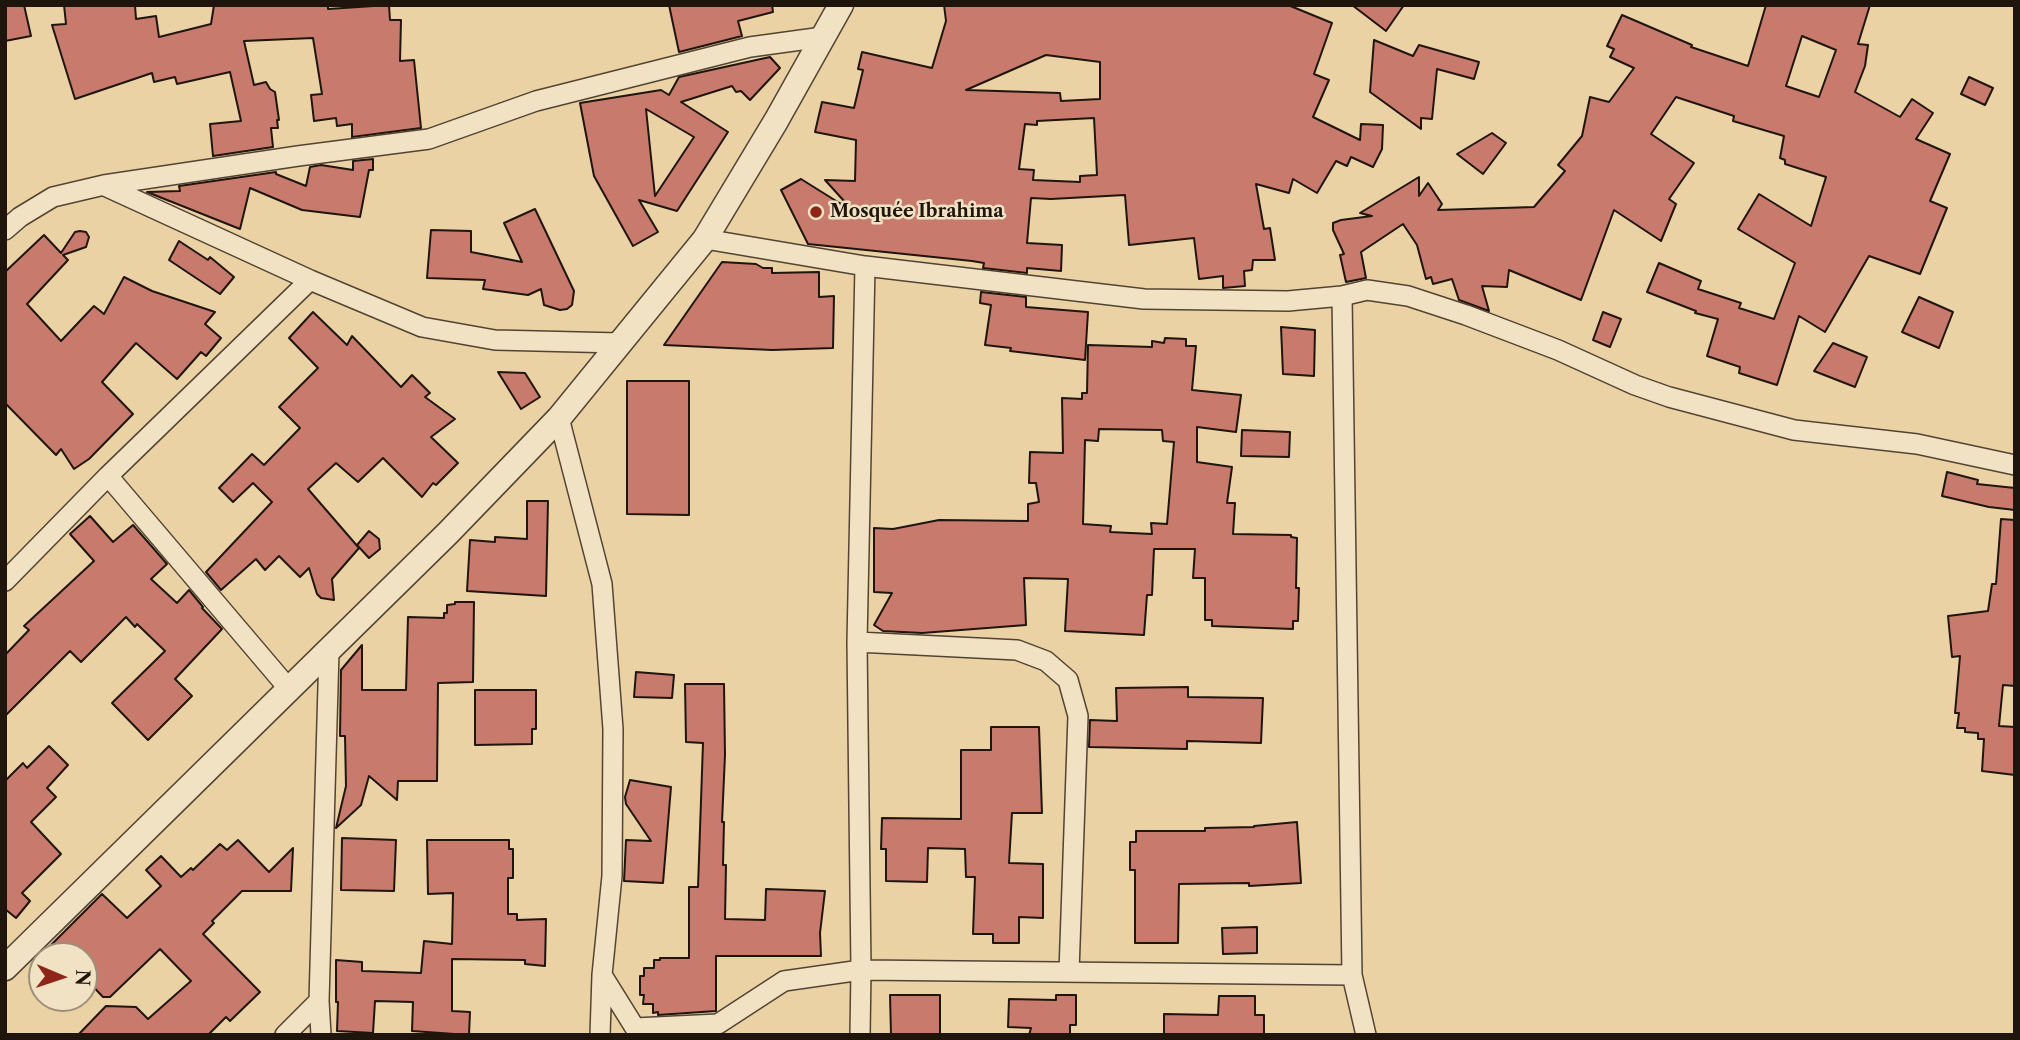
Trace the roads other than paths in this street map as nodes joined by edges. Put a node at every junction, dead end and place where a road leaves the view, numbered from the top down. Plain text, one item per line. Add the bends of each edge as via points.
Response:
1 (841, 5) edge
2 (823, 37) junction
3 (104, 185) junction
4 (5, 230) edge
5 (705, 239) junction
6 (865, 266) junction
7 (310, 280) junction
8 (1342, 296) junction
9 (619, 343) junction
10 (559, 418) junction
11 (2015, 466) edge
12 (108, 476) junction
13 (5, 581) edge
14 (856, 642) junction
15 (329, 651) junction
16 (289, 689) junction
17 (5, 968) edge
18 (862, 970) junction
19 (1069, 972) junction
20 (602, 975) junction
21 (1352, 975) junction
22 (319, 1001) junction
23 (285, 1035) edge
24 (321, 1035) edge
25 (600, 1035) edge
26 (860, 1035) edge
27 (1366, 1035) edge

1 - 2 street
2 - 3 street via 750,47 536,101 429,139
2 - 5 street
3 - 4 street via 53,197
3 - 7 street
5 - 6 street
5 - 9 street
6 - 8 street via 1144,299 1288,301
6 - 14 street
7 - 9 street via 422,327 495,340
7 - 12 street
8 - 11 street via 1367,290 1408,296 1559,350 1668,397 1794,430 1917,444
8 - 21 street
9 - 10 street
10 - 15 street
10 - 20 street via 602,584 613,729 612,876
12 - 13 street
12 - 16 street
14 - 18 street
14 - 19 street via 1017,650 1046,661 1068,680 1078,716
15 - 16 street
15 - 22 street
16 - 17 street
18 - 19 street
18 - 20 street via 783,981 718,1024 635,1028
18 - 26 street
19 - 21 street
20 - 25 street
21 - 27 street
22 - 23 street
22 - 24 street

